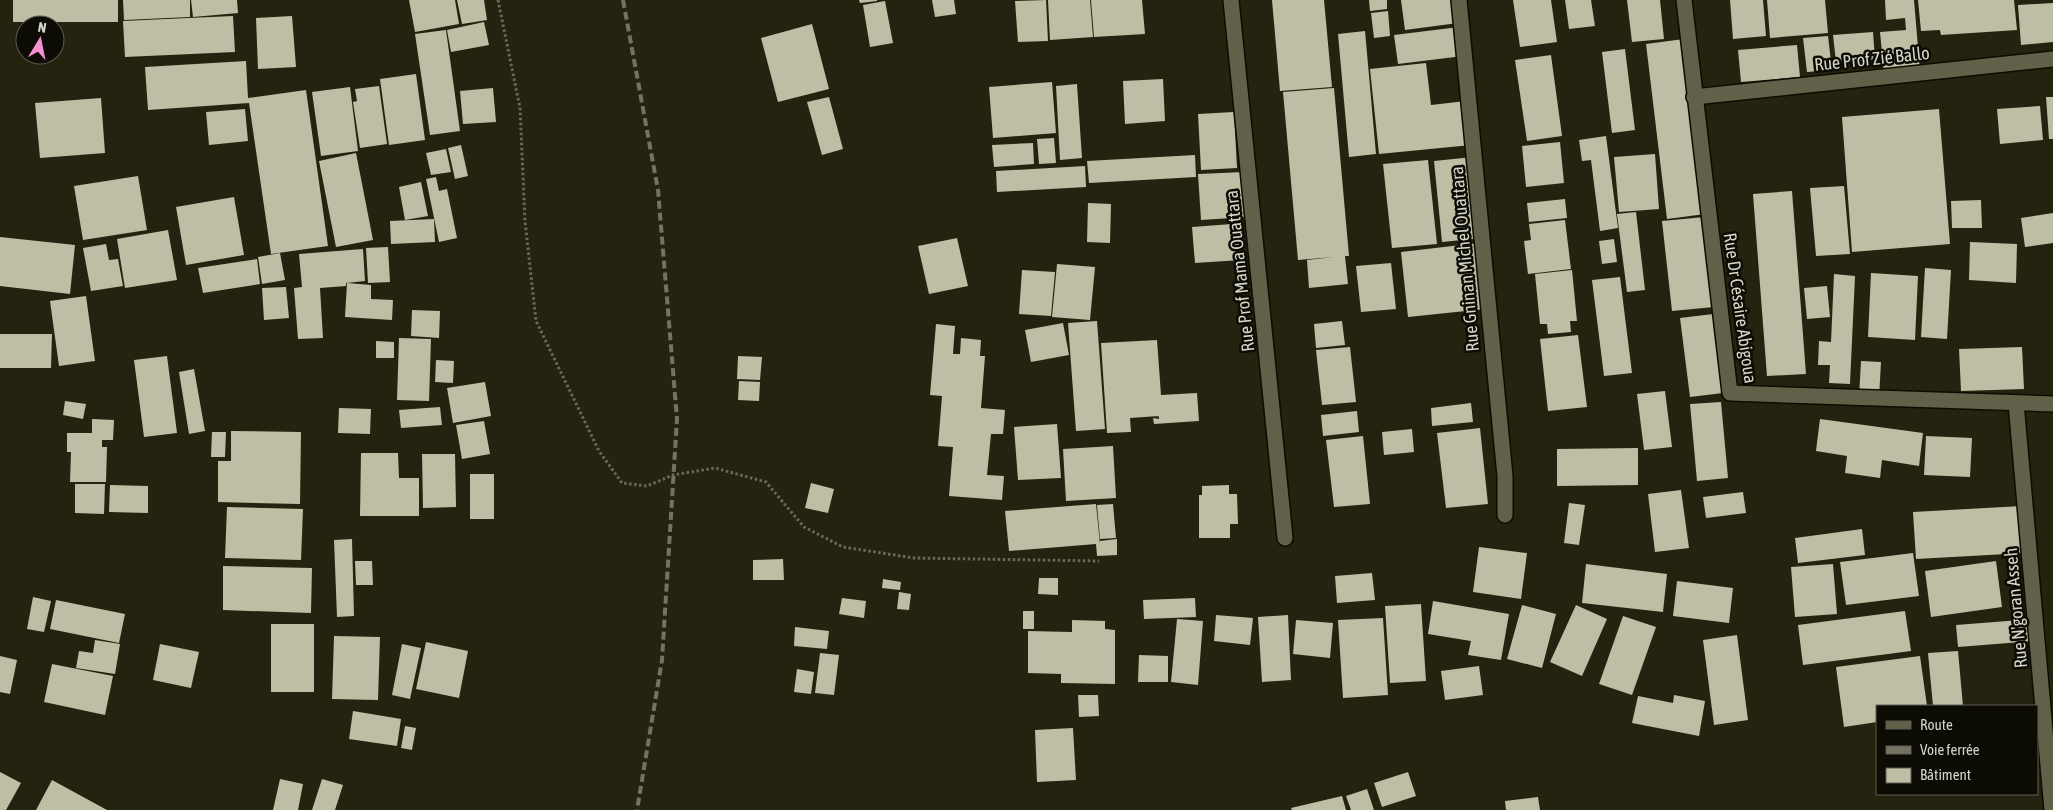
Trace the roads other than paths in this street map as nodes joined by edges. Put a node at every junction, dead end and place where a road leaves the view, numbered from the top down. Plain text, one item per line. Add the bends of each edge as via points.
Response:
1 (1231, 0) edge
2 (1459, 0) edge
3 (1684, 0) edge
4 (2053, 59) edge
5 (1694, 97) junction
6 (2016, 403) junction
7 (2053, 404) edge
8 (1504, 515) dead end
9 (1285, 538) dead end
10 (2052, 810) edge

1 - 9 street, Rue Prof Mama Ouattara
2 - 8 street, Rue Gninan Michel Ouattara via 1505,476
3 - 5 street, Rue Dr Césaire Abigoua
4 - 5 street, Rue Prof Zié Ballo
5 - 6 street, Rue Dr Césaire Abigoua via 1730,393
6 - 7 street, Rue Dr Césaire Abigoua
6 - 10 street, Rue N'goran Asseh

